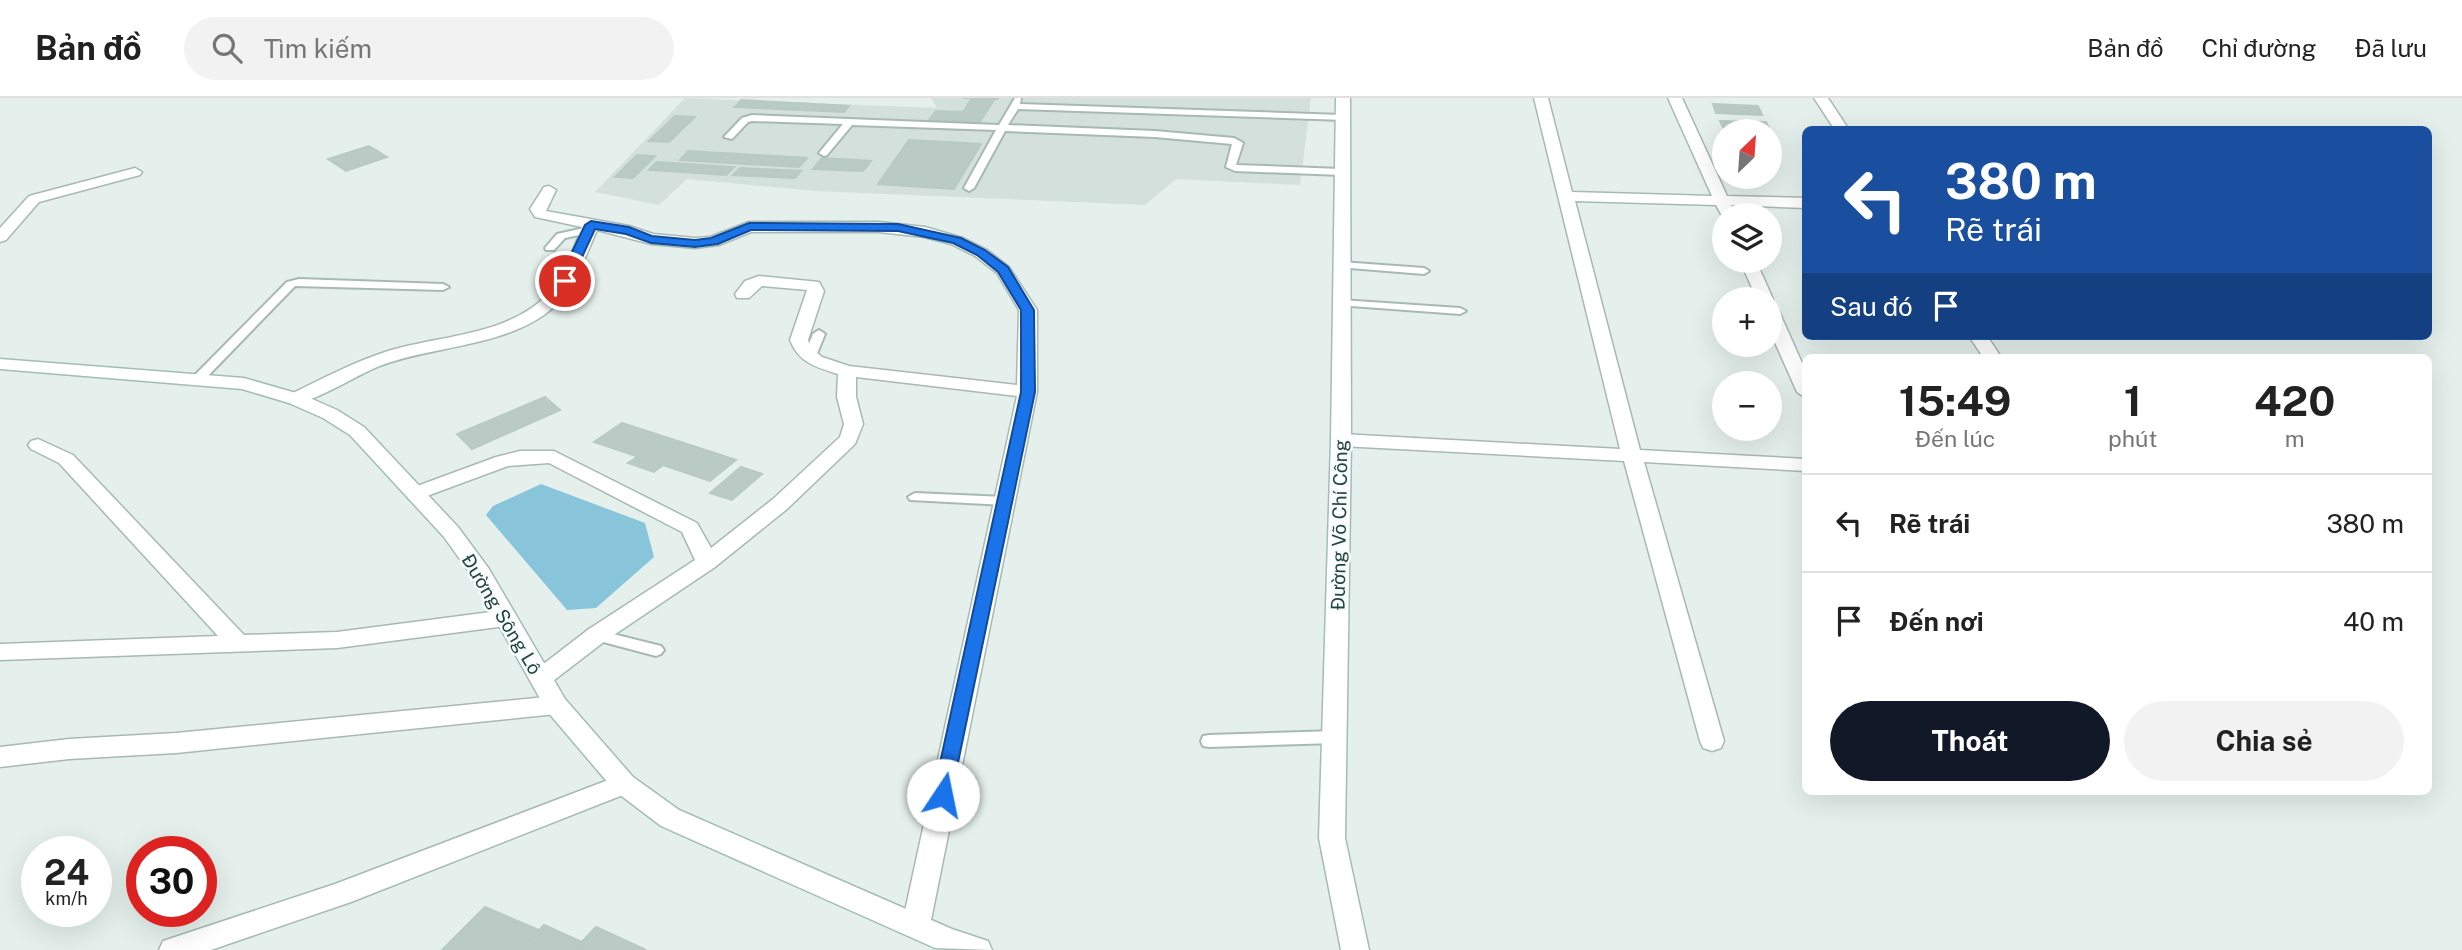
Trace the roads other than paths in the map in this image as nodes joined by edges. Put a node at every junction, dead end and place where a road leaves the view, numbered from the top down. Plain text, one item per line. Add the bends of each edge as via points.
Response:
1 (1177, 98) edge
2 (1541, 98) edge
3 (1675, 98) edge
4 (1821, 98) edge
5 (1017, 102) edge
6 (1343, 108) edge
7 (1171, 111) junction
8 (849, 122) junction
9 (1839, 126) edge
10 (1001, 129) junction
11 (729, 137) dead end
12 (824, 153) dead end
13 (135, 172) dead end
14 (1341, 172) junction
15 (969, 188) dead end
16 (549, 190) dead end
17 (1567, 196) junction
18 (1722, 203) edge
19 (1802, 203) edge
20 (1782, 204) edge
21 (1712, 207) edge
22 (590, 227) junction
23 (0, 237) edge
24 (550, 248) dead end
25 (1341, 265) junction
26 (1424, 271) dead end
27 (443, 287) dead end
28 (743, 294) dead end
29 (1341, 303) junction
30 (1460, 311) dead end
31 (819, 334) dead end
32 (1782, 338) edge
33 (810, 356) junction
34 (0, 364) edge
35 (847, 371) junction
36 (198, 379) junction
37 (1802, 383) edge
38 (1028, 392) junction
39 (296, 399) junction
40 (1341, 440) junction
41 (38, 445) dead end
42 (1632, 456) junction
43 (1802, 465) edge
44 (416, 494) junction
45 (915, 497) dead end
46 (1005, 501) junction
47 (707, 562) junction
48 (506, 618) junction
49 (597, 635) junction
50 (239, 644) junction
51 (656, 650) dead end
52 (0, 652) edge
53 (541, 678) junction
54 (556, 705) junction
55 (1335, 737) junction
56 (1209, 741) dead end
57 (1712, 741) dead end
58 (0, 757) edge
59 (624, 784) junction
60 (916, 925) junction
61 (942, 944) edge
62 (173, 950) edge
63 (978, 950) edge
64 (1355, 950) edge

1 - 7 lane
2 - 17 street
3 - 18 street
4 - 9 street
5 - 7 lane
5 - 10 lane
6 - 7 lane
6 - 14 street, Đường Võ Chí Công
8 - 10 lane
8 - 11 lane via 752,118
8 - 12 lane
10 - 14 lane via 1229,140 1238,143 1234,169
10 - 15 lane
13 - 23 street via 34,199
14 - 25 street, Đường Võ Chí Công
16 - 22 street via 538,209 540,214
17 - 21 street
17 - 42 street
19 - 20 street
22 - 24 lane via 563,235
22 - 38 street via 695,243 713,242 749,227 898,228 957,241 1003,270 1028,310
22 - 39 street via 565,281 539,310 497,330 367,364
25 - 26 lane
25 - 29 street, Đường Võ Chí Công
27 - 36 lane via 291,284
28 - 33 street via 759,281 813,286 816,291 799,340
29 - 30 lane
29 - 40 street, Đường Võ Chí Công
31 - 33 lane
32 - 37 street
33 - 35 street
34 - 36 street, Đường Sông Lô
35 - 38 street
35 - 47 street via 847,401 855,420 848,440 780,504
36 - 39 street, Đường Sông Lô via 244,384
38 - 46 street
39 - 44 street, Đường Sông Lô via 357,432
40 - 42 street
40 - 55 street, Đường Võ Chí Công
41 - 50 street via 66,459
42 - 43 street
42 - 57 street
44 - 47 street via 516,457 536,453 554,457 690,528
44 - 48 street, Đường Sông Lô via 478,569
45 - 46 lane
46 - 60 street
47 - 49 street
48 - 50 street via 337,640
48 - 53 street, Đường Sông Lô
49 - 51 lane
49 - 53 street
50 - 52 street
53 - 54 street, Đường Sông Lô
54 - 58 street
54 - 59 street, Đường Sông Lô
55 - 56 lane
55 - 64 street, Đường Võ Chí Công via 1332,838
59 - 60 street, Đường Sông Lô via 670,818
59 - 62 street via 341,894
60 - 61 street, Đường Sông Lô
61 - 63 street, Đường Sông Lô

